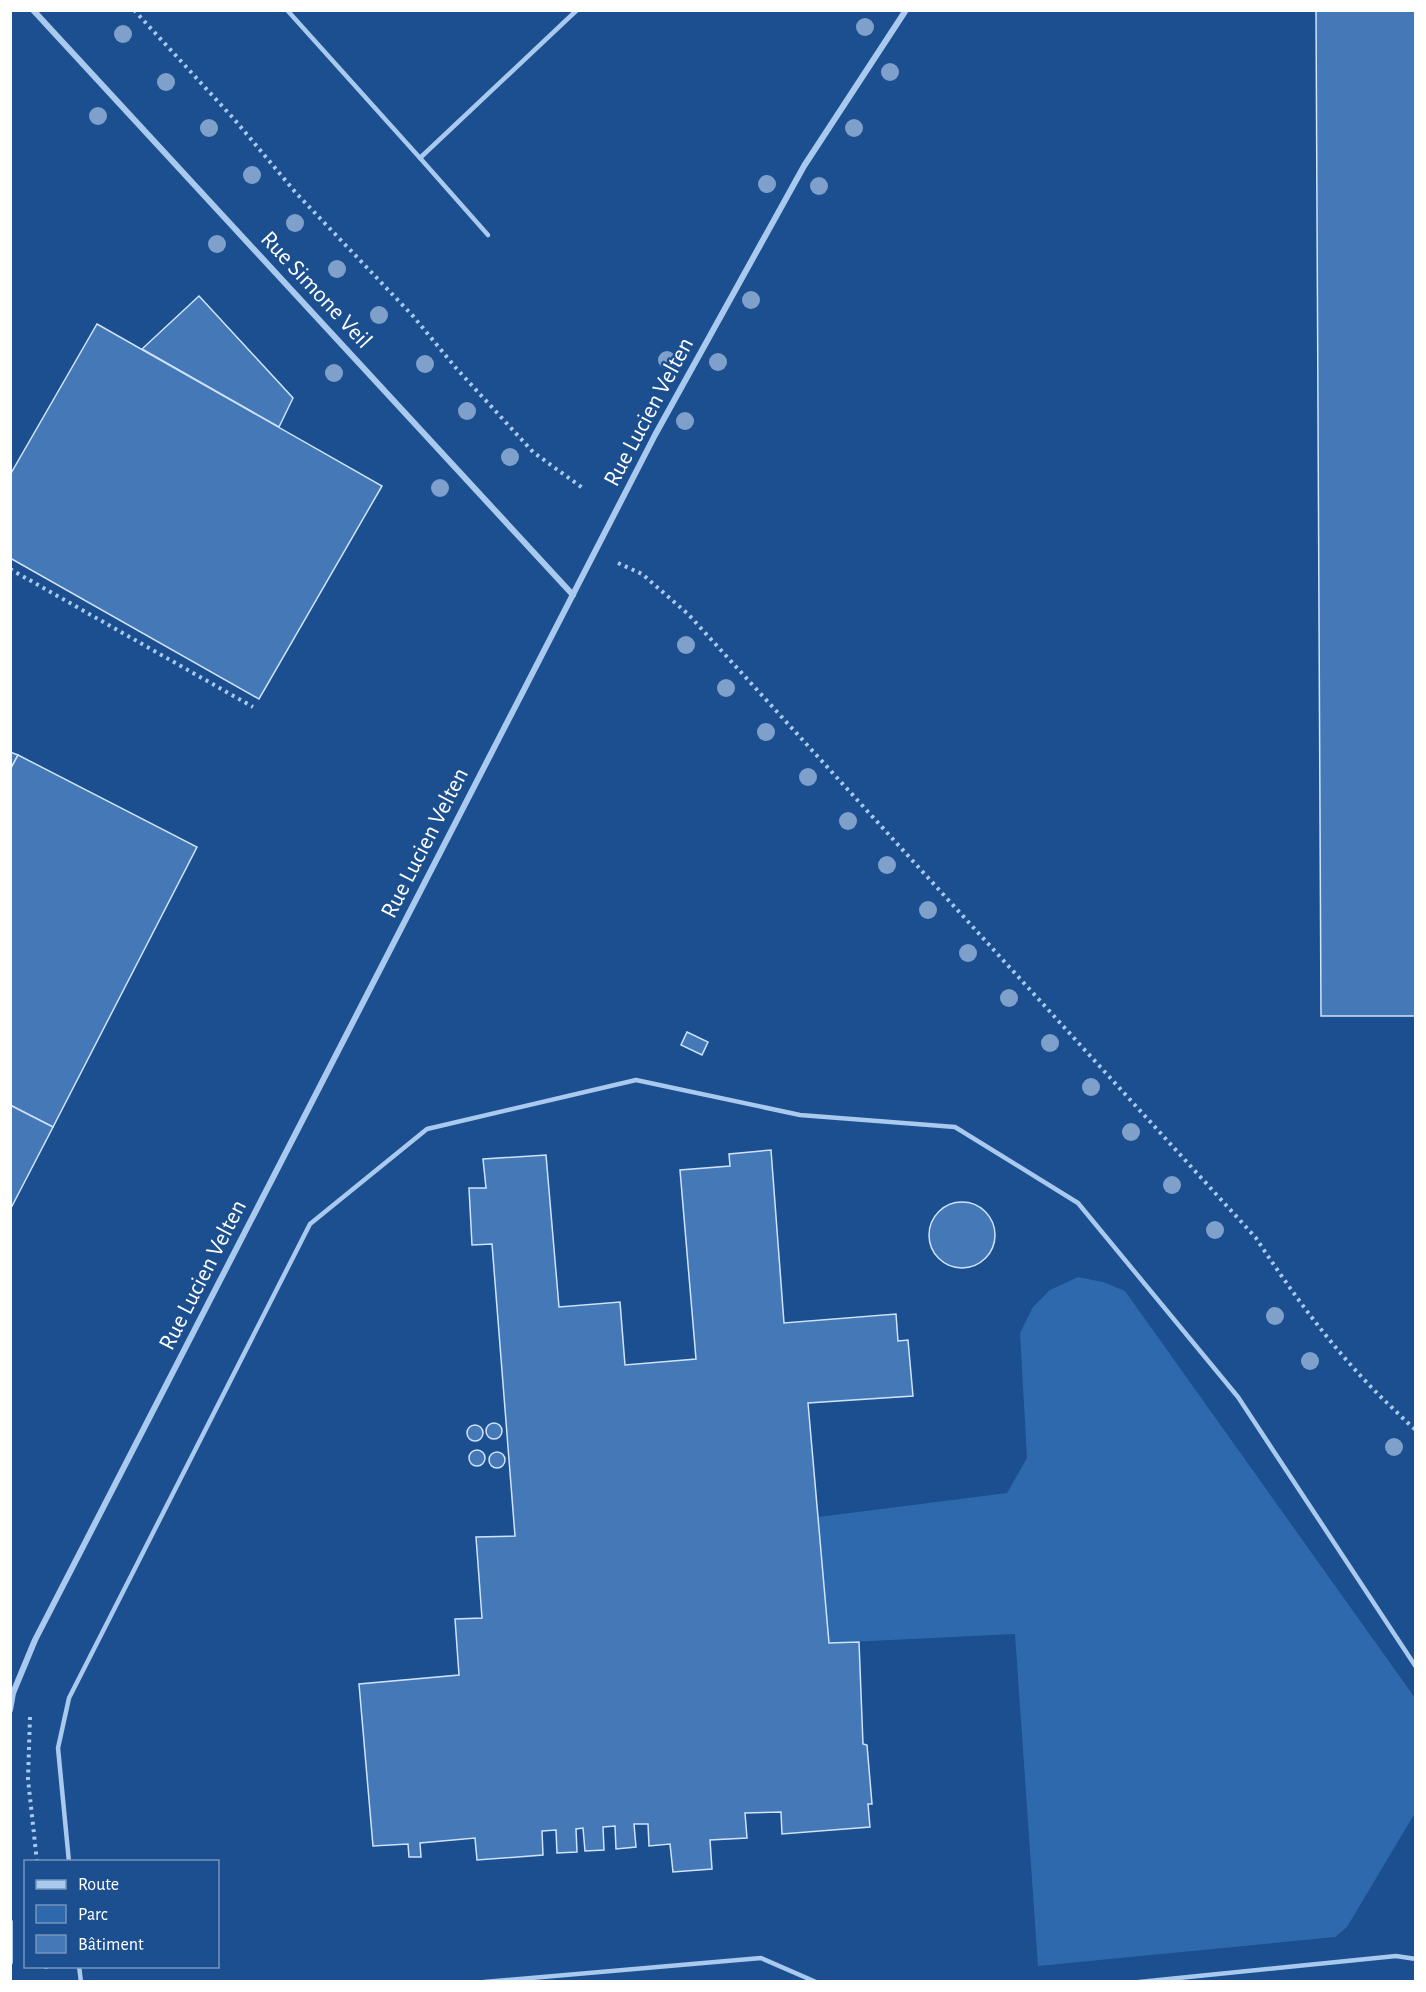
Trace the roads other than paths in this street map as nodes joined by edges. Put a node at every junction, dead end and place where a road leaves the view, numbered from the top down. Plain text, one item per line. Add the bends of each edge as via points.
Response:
1 (33, 10) edge
2 (287, 10) edge
3 (577, 10) edge
4 (906, 10) edge
5 (420, 158) junction
6 (488, 235) dead end
7 (573, 595) junction
8 (1416, 1667) edge
9 (10, 1710) edge
10 (69, 1860) edge
11 (10, 1922) edge
12 (1416, 1959) edge
13 (10, 1962) edge
14 (484, 1982) edge
15 (816, 1982) edge
16 (1139, 1982) edge

1 - 7 street, Rue Simone Veil
2 - 5 lane
3 - 5 lane
4 - 7 street, Rue Lucien Velten via 804,166 655,435
5 - 6 lane
7 - 9 street, Rue Lucien Velten via 35,1640
8 - 10 lane via 1238,1396 1078,1203 955,1128 800,1115 636,1080 427,1129 310,1224 69,1698 58,1748
11 - 13 street
12 - 16 lane via 1396,1956
14 - 15 lane via 761,1958

